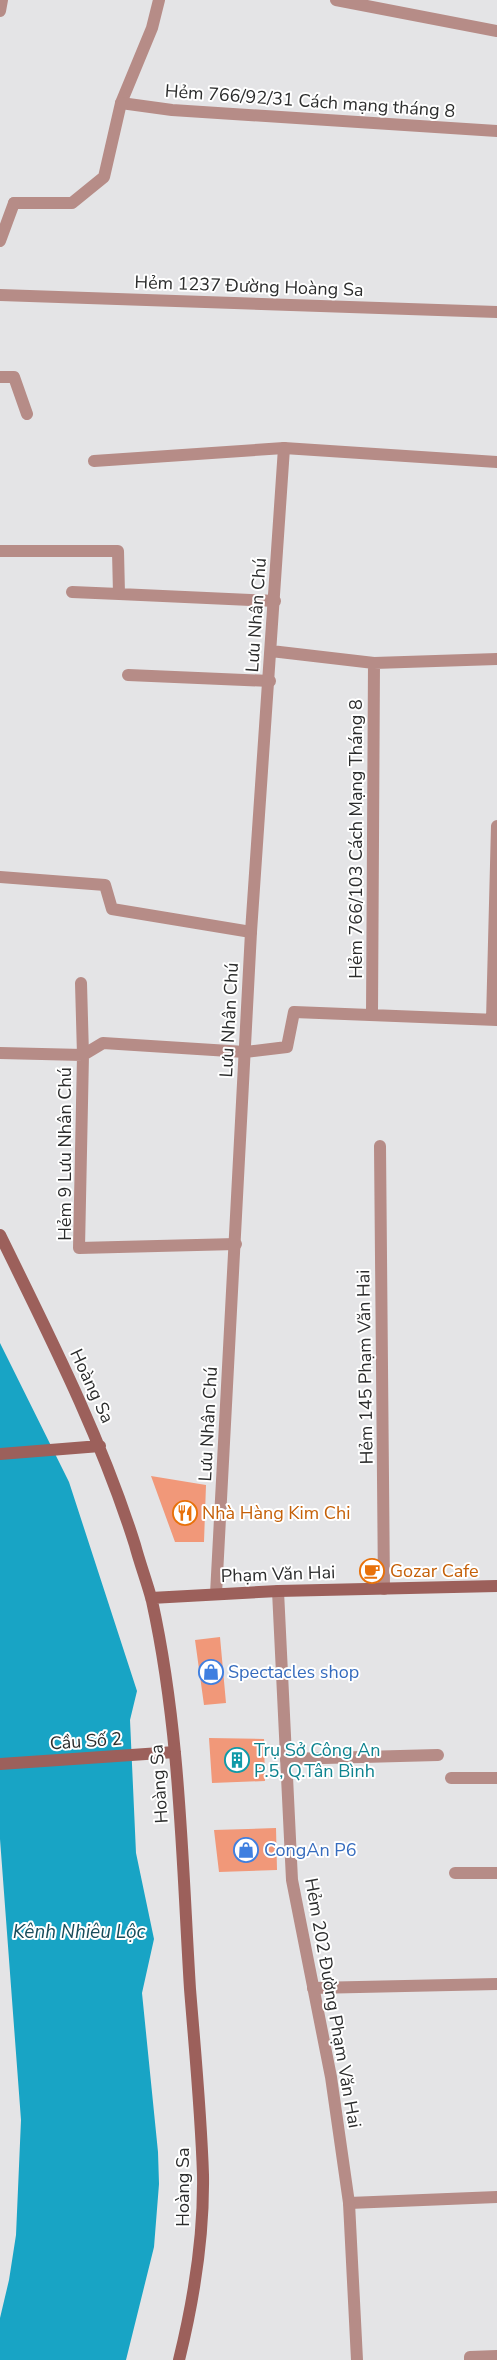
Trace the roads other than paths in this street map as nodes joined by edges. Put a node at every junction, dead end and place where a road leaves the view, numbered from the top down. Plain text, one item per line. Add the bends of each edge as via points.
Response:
1 (2, 0) edge
2 (159, 0) edge
3 (336, 0) edge
4 (0, 12) edge
5 (497, 31) edge
6 (121, 103) junction
7 (497, 131) edge
8 (0, 241) edge
9 (0, 295) edge
10 (497, 312) edge
11 (0, 377) edge
12 (27, 414) dead end
13 (284, 448) junction
14 (94, 461) dead end
15 (497, 462) edge
16 (0, 551) edge
17 (72, 592) dead end
18 (119, 594) junction
19 (275, 601) junction
20 (272, 651) junction
21 (497, 660) edge
22 (374, 663) junction
23 (128, 675) dead end
24 (270, 680) junction
25 (497, 826) edge
26 (0, 877) edge
27 (252, 932) junction
28 (81, 983) dead end
29 (372, 1015) junction
30 (495, 1020) edge
31 (245, 1052) junction
32 (0, 1054) edge
33 (82, 1055) junction
34 (380, 1146) dead end
35 (0, 1235) edge
36 (236, 1244) junction
37 (100, 1446) junction
38 (0, 1454) edge
39 (497, 1586) edge
40 (384, 1589) junction
41 (278, 1591) junction
42 (216, 1594) junction
43 (151, 1598) junction
44 (175, 1752) junction
45 (438, 1755) dead end
46 (286, 1759) junction
47 (0, 1764) edge
48 (451, 1778) dead end
49 (497, 1778) edge
50 (455, 1873) dead end
51 (497, 1873) edge
52 (497, 1984) edge
53 (314, 1988) junction
54 (497, 2197) edge
55 (349, 2203) junction
56 (497, 2356) edge
57 (179, 2360) edge
58 (357, 2360) edge
59 (470, 2360) edge

1 - 4 street
2 - 6 street via 152,28
3 - 5 street
6 - 7 street, Hẻm 766/92/31 Cách mạng tháng 8 via 172,110
6 - 8 street via 104,177 72,203 14,203
9 - 10 street, Hẻm 1237 Đường Hoàng Sa
11 - 12 street via 14,378
13 - 14 street
13 - 15 street
13 - 19 street, Lưu Nhân Chú
16 - 18 street via 118,551
17 - 18 street
18 - 19 street
19 - 20 street, Lưu Nhân Chú
20 - 22 street
20 - 24 street, Lưu Nhân Chú
21 - 22 street
22 - 29 street, Hẻm 766/103 Cách Mạng Tháng 8
23 - 24 street
24 - 27 street, Lưu Nhân Chú
25 - 30 street
26 - 27 street via 105,885 112,909
27 - 31 street, Lưu Nhân Chú
28 - 33 street
29 - 30 street
29 - 31 street via 294,1012 287,1047
31 - 33 street via 103,1043
31 - 36 street, Lưu Nhân Chú
32 - 33 street
33 - 36 street, Hẻm 9 Lưu Nhân Chú via 79,1248
34 - 40 street, Hẻm 145 Phạm Văn Hai
35 - 37 street, Hoàng Sa
36 - 42 street, Lưu Nhân Chú
37 - 38 street
37 - 43 street, Hoàng Sa
39 - 40 street, Phạm Văn Hai
40 - 41 street, Phạm Văn Hai
41 - 42 street, Phạm Văn Hai
41 - 46 street, Hẻm 202 Đường Phạm Văn Hai
42 - 43 street, Phạm Văn Hai
43 - 44 street, Hoàng Sa via 166,1674
44 - 47 street, Cầu Số 2
44 - 57 street, Hoàng Sa via 203,2176 193,2303
45 - 46 street
46 - 53 street, Hẻm 202 Đường Phạm Văn Hai via 292,1880
48 - 49 street
50 - 51 street
52 - 53 street
53 - 55 street, Hẻm 202 Đường Phạm Văn Hai
54 - 55 street
55 - 58 street, Hẻm 202 Đường Phạm Văn Hai
56 - 59 street

